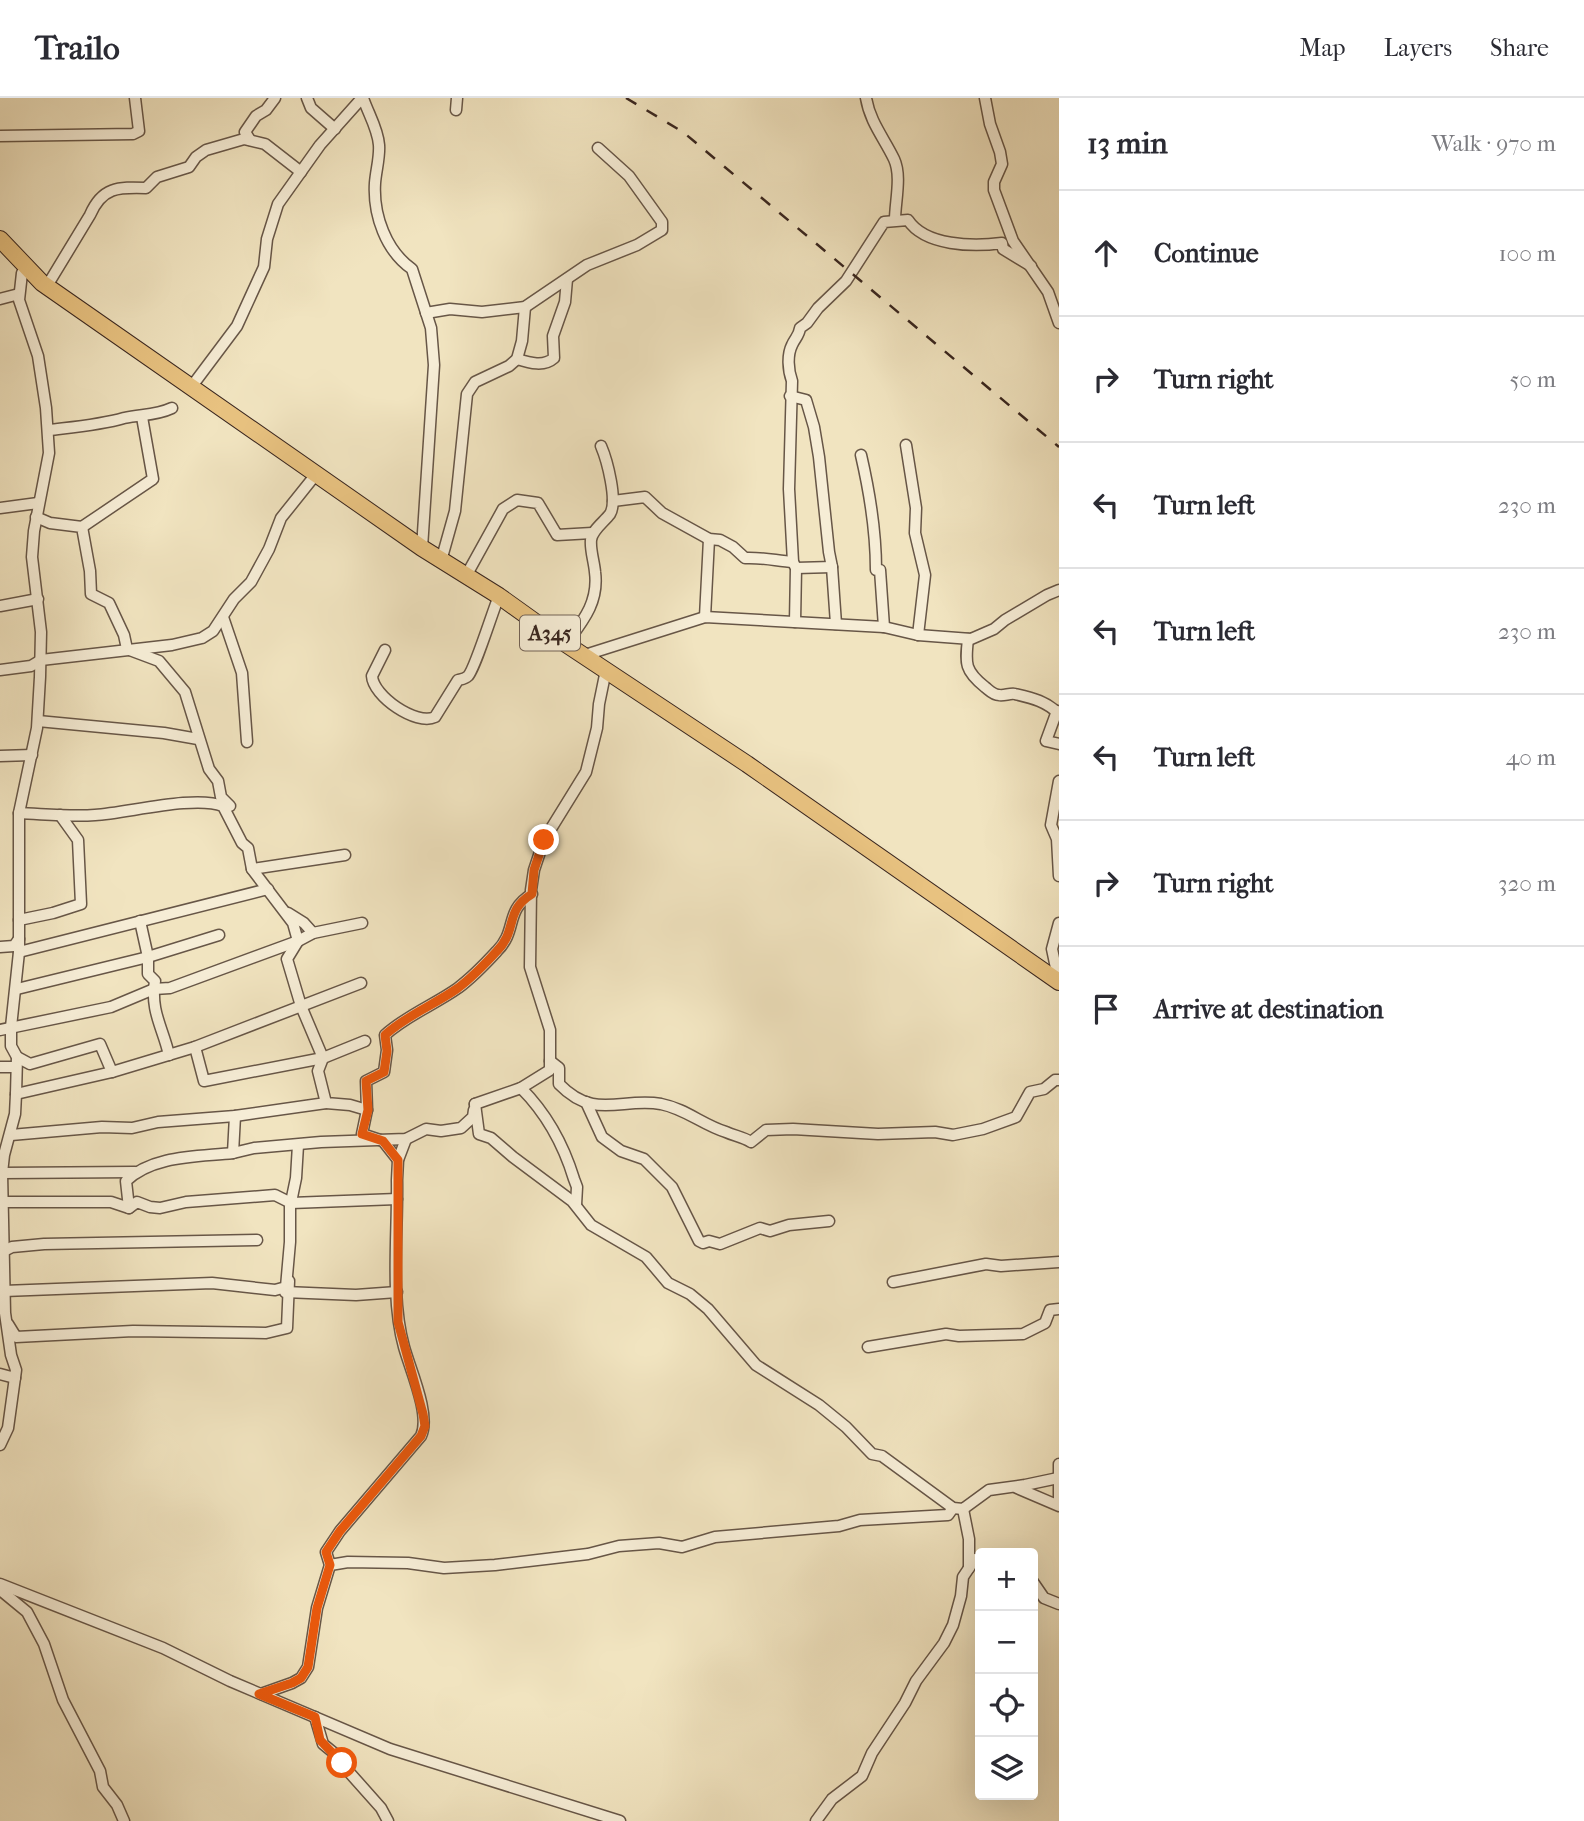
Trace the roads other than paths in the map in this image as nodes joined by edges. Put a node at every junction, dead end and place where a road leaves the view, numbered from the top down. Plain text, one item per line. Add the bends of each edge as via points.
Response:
1 (135, 98) edge
2 (275, 98) edge
3 (307, 98) edge
4 (362, 98) edge
5 (866, 98) edge
6 (985, 98) edge
7 (335, 129) junction
8 (0, 136) edge
9 (250, 140) junction
10 (598, 148) dead end
11 (301, 172) junction
12 (895, 220) junction
13 (0, 239) edge
14 (0, 256) edge
15 (1031, 266) junction
16 (22, 273) junction
17 (567, 279) junction
18 (45, 284) junction
19 (19, 294) junction
20 (0, 299) edge
21 (525, 307) junction
22 (426, 313) junction
23 (1059, 323) edge
24 (517, 359) junction
25 (192, 386) junction
26 (790, 396) junction
27 (172, 408) dead end
28 (142, 417) junction
29 (49, 430) junction
30 (906, 445) dead end
31 (601, 446) dead end
32 (861, 455) dead end
33 (317, 473) junction
34 (614, 501) junction
35 (38, 503) junction
36 (0, 508) edge
37 (36, 517) junction
38 (82, 527) junction
39 (592, 533) junction
40 (709, 539) junction
41 (422, 548) junction
42 (441, 561) junction
43 (795, 565) junction
44 (832, 567) junction
45 (466, 576) junction
46 (1059, 590) edge
47 (499, 596) junction
48 (38, 599) junction
49 (0, 606) edge
50 (223, 617) junction
51 (705, 617) junction
52 (795, 622) junction
53 (836, 624) junction
54 (884, 627) junction
55 (918, 635) junction
56 (968, 639) junction
57 (566, 644) junction
58 (127, 649) junction
59 (385, 650) dead end
60 (585, 655) junction
61 (41, 660) junction
62 (0, 670) edge
63 (607, 670) junction
64 (1058, 712) edge
65 (38, 721) junction
66 (198, 739) junction
67 (247, 742) dead end
68 (1059, 744) edge
69 (32, 755) junction
70 (0, 756) edge
71 (1059, 781) edge
72 (221, 797) junction
73 (142, 808) junction
74 (19, 813) junction
75 (60, 815) junction
76 (248, 848) junction
77 (345, 855) dead end
78 (252, 869) junction
79 (1059, 876) edge
80 (268, 889) junction
81 (532, 894) junction
82 (280, 908) junction
83 (19, 920) junction
84 (140, 921) junction
85 (1059, 922) edge
86 (362, 923) dead end
87 (313, 933) junction
88 (219, 935) dead end
89 (19, 939) junction
90 (298, 941) junction
91 (0, 947) edge
92 (19, 952) junction
93 (148, 957) junction
94 (1056, 980) edge
95 (361, 983) dead end
96 (17, 989) junction
97 (154, 989) junction
98 (301, 1006) junction
99 (6, 1028) edge
100 (365, 1041) dead end
101 (195, 1047) junction
102 (169, 1055) junction
103 (323, 1058) junction
104 (550, 1061) junction
105 (16, 1062) junction
106 (0, 1067) edge
107 (112, 1072) junction
108 (1059, 1080) edge
109 (521, 1088) junction
110 (16, 1094) junction
111 (586, 1102) junction
112 (326, 1103) junction
113 (475, 1104) junction
114 (368, 1110) junction
115 (235, 1116) junction
116 (11, 1135) junction
117 (406, 1139) junction
118 (383, 1141) junction
119 (298, 1145) junction
120 (233, 1153) junction
121 (398, 1160) junction
122 (135, 1172) junction
123 (2, 1173) edge
124 (397, 1199) junction
125 (2, 1202) edge
126 (291, 1203) junction
127 (576, 1205) junction
128 (129, 1208) junction
129 (830, 1220) dead end
130 (257, 1240) dead end
131 (289, 1247) junction
132 (2, 1251) edge
133 (1059, 1262) edge
134 (893, 1282) dead end
135 (4, 1291) junction
136 (262, 1291) dead end
137 (289, 1292) junction
138 (397, 1292) junction
139 (1059, 1309) edge
140 (5, 1319) junction
141 (868, 1347) dead end
142 (0, 1374) edge
143 (15, 1378) junction
144 (1, 1438) edge
145 (1059, 1464) edge
146 (1058, 1478) edge
147 (1015, 1487) junction
148 (1059, 1500) edge
149 (1059, 1506) edge
150 (958, 1509) junction
151 (975, 1562) edge
152 (330, 1565) junction
153 (0, 1585) edge
154 (1038, 1589) edge
155 (1059, 1604) edge
156 (259, 1694) junction
157 (315, 1717) junction
158 (124, 1821) edge
159 (388, 1821) edge
160 (620, 1821) edge
161 (816, 1821) edge

1 - 8 street via 139,131 133,134
2 - 9 street via 245,132
3 - 7 street via 311,108
4 - 7 street
4 - 22 street via 379,145 374,198 382,232 400,262 412,269
5 - 12 street via 897,170
6 - 15 street via 1002,164 994,190 1018,253
7 - 11 street
9 - 11 street via 265,145
9 - 18 street via 206,150 189,167 157,177 146,188 122,187 104,194
10 - 17 street via 629,176 662,222 662,230
11 - 25 street via 278,204 264,267 237,326
12 - 15 street via 908,220 926,238 976,246 1002,243 1003,249
12 - 26 street via 884,222 846,281 800,328 790,352
13 - 18 highway, A345
14 - 16 highway, A345
15 - 23 street via 1048,292
16 - 18 highway, A345
16 - 19 street
17 - 21 street
17 - 24 street via 553,337 554,358 541,363
18 - 25 highway, A345
19 - 20 street
19 - 29 street via 37,356
21 - 22 street
21 - 24 street
22 - 41 street via 434,365
24 - 42 street via 475,382 467,394 456,511
25 - 33 highway, A345
26 - 43 street via 789,518
26 - 44 street via 806,400 814,427
27 - 28 street
28 - 29 street
28 - 38 street via 153,479
29 - 35 street via 50,453
30 - 55 street via 916,508 915,533 925,575
31 - 34 street
32 - 54 street via 876,528
33 - 41 highway, A345
33 - 50 street via 281,518 251,582
34 - 39 street via 612,511
34 - 40 street via 645,498
35 - 36 street
35 - 37 street
37 - 38 street
37 - 48 street via 32,557
38 - 58 street via 91,594 109,603
39 - 45 street via 557,535 538,503 517,500 503,509
39 - 57 street via 594,603
40 - 43 street via 720,540 745,558
40 - 51 street
41 - 42 highway, A345
42 - 45 highway, A345
43 - 44 street
43 - 52 street
44 - 53 street
45 - 47 highway, A345
46 - 56 street via 994,629
47 - 57 highway, A345
47 - 59 street via 474,667 467,678 458,681 435,717 407,714 375,688 372,676
48 - 49 street
48 - 61 street
50 - 58 street via 213,631 193,642
50 - 67 street via 242,673
51 - 52 street
51 - 60 street
52 - 53 street
53 - 54 street
54 - 55 street
55 - 56 street
56 - 64 street via 966,657 972,677 993,693 1030,696
57 - 60 highway, A345
58 - 61 street
58 - 66 street via 159,661 184,692
60 - 63 highway, A345
61 - 62 street
61 - 65 street
63 - 81 street via 586,772 544,840
63 - 94 highway, A345
64 - 68 street via 1046,741
65 - 66 street
65 - 69 street
66 - 72 street
69 - 70 street
69 - 74 street
71 - 79 street via 1051,825 1057,839
72 - 73 street
72 - 76 street via 233,808
73 - 75 street
73 - 76 street via 214,802 223,806
74 - 75 street
74 - 83 street
75 - 83 street via 78,840 81,904
76 - 78 street
77 - 78 street
78 - 80 street
80 - 82 street
80 - 84 street
81 - 104 street via 530,967 550,1030
81 - 114 street via 515,908 507,939 460,987 385,1035 384,1072 366,1081
82 - 87 street
82 - 90 street via 293,923
83 - 89 street
84 - 92 street
84 - 93 street
85 - 94 street via 1052,949
86 - 87 street
87 - 90 street
88 - 93 street
89 - 91 street via 14,946
89 - 92 street
90 - 97 street via 170,988
90 - 98 street via 287,960
92 - 96 street
93 - 96 street
93 - 97 street
95 - 98 street
96 - 99 street
97 - 99 street via 111,1007
97 - 102 street via 154,1011
98 - 101 street
98 - 103 street
99 - 105 street
100 - 103 street
101 - 102 street
101 - 103 street via 204,1081
102 - 107 street
103 - 112 street via 318,1071
104 - 109 street via 550,1070
104 - 111 street via 559,1068 559,1084
105 - 106 street
105 - 107 street via 30,1064 100,1044
105 - 110 street
107 - 110 street
108 - 111 street via 1030,1092 1016,1117 953,1135 793,1129 766,1130 751,1142 659,1104 604,1107
109 - 113 street
109 - 127 street via 553,1125 575,1179
110 - 116 street
111 - 129 street via 602,1138 644,1159 673,1187 703,1243 720,1244 760,1228 770,1231
112 - 114 street
112 - 115 street
113 - 117 street via 473,1117 461,1128 426,1129
113 - 127 street via 479,1135 491,1138
114 - 118 street via 362,1134
115 - 116 street
115 - 120 street
116 - 123 street
117 - 118 street
117 - 121 street
118 - 119 street
118 - 121 street
119 - 120 street
119 - 126 street
120 - 122 street via 170,1160
121 - 124 street
122 - 123 street
122 - 128 street via 126,1181
123 - 125 street
124 - 126 street
124 - 138 street
125 - 128 street via 111,1202
125 - 132 street
126 - 128 street via 275,1195 160,1208 137,1202
126 - 131 street
127 - 150 street via 591,1225 646,1257 668,1283 698,1299 756,1365 819,1405 872,1454 882,1456
130 - 132 street via 44,1244
131 - 135 street via 286,1287 275,1290 212,1283
131 - 137 street
132 - 135 street
133 - 134 street via 986,1264
135 - 140 street
136 - 137 street
137 - 138 street
137 - 140 street via 287,1328 266,1333 132,1331 16,1337
138 - 152 street via 398,1322 425,1426 330,1544 326,1552
139 - 141 street via 1050,1310 1045,1323 1023,1334 946,1334
140 - 143 street
142 - 143 street
143 - 144 street via 8,1428
145 - 146 street
146 - 147 street
146 - 148 street
147 - 149 street
147 - 150 street via 989,1490
150 - 151 street
150 - 152 street via 948,1515 715,1537 682,1547 659,1543 619,1546 495,1565
151 - 161 street via 963,1577 953,1625 944,1643 916,1681 862,1776 832,1799
152 - 156 street via 317,1608 308,1667 292,1683
153 - 156 street via 163,1648
153 - 158 street via 27,1612 44,1644 63,1700
154 - 155 street via 1044,1598
156 - 157 street
157 - 159 street via 323,1744
157 - 160 street via 390,1749

